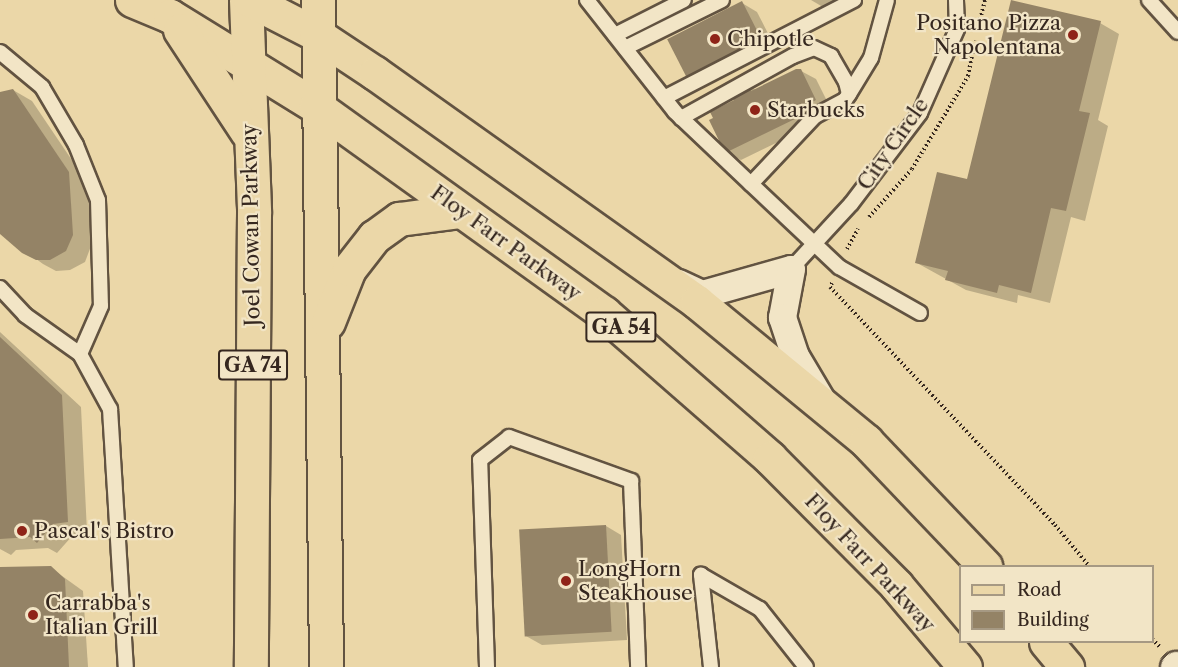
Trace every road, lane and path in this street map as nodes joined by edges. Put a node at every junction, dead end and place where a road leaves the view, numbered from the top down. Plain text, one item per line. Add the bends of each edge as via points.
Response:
1 (132, 0) edge
2 (248, 0) edge
3 (318, 0) edge
4 (587, 0) edge
5 (684, 0) edge
6 (722, 0) edge
7 (854, 0) edge
8 (887, 0) edge
9 (956, 0) edge
10 (985, 0) edge
11 (1149, 0) edge
12 (170, 16) junction
13 (1178, 32) edge
14 (316, 34) junction
15 (615, 35) junction
16 (625, 48) junction
17 (0, 52) edge
18 (246, 63) junction
19 (849, 94) junction
20 (664, 98) junction
21 (316, 106) junction
22 (681, 118) junction
23 (252, 142) junction
24 (751, 184) junction
25 (460, 211) junction
26 (816, 245) junction
27 (839, 267) junction
28 (791, 268) junction
29 (656, 272) junction
30 (0, 288) edge
31 (920, 313) dead end
32 (322, 334) junction
33 (80, 354) junction
34 (823, 404) junction
35 (983, 565) edge
36 (1087, 565) edge
37 (1047, 643) edge
38 (126, 667) edge
39 (251, 667) edge
40 (326, 667) edge
41 (487, 667) edge
42 (638, 667) edge
43 (711, 667) edge
44 (806, 667) edge
45 (965, 667) edge
46 (1067, 667) edge

1 - 12 main road, Floy Farr Parkway / GA 54
2 - 14 main road, GA 54
2 - 18 main road, Joel Cowan Parkway / GA 74
3 - 14 main road
4 - 15 lane
5 - 15 lane
6 - 16 lane
7 - 20 lane
8 - 19 lane via 871,58
9 - 26 lane, City Circle via 957,29 920,113
10 - 27 path via 968,76 912,169 855,232
11 - 13 lane
12 - 18 main road, Floy Farr Parkway / GA 54
12 - 23 main road via 216,79
14 - 21 main road
14 - 29 main road, GA 54
15 - 16 lane
16 - 20 lane
17 - 33 lane via 42,87 75,145 98,200 101,306
18 - 21 main road, Floy Farr Parkway / GA 54
18 - 23 main road, Joel Cowan Parkway / GA 74
19 - 22 lane via 831,56 814,48
19 - 24 lane via 815,116
20 - 22 lane
21 - 25 main road, Floy Farr Parkway / GA 54
21 - 32 main road
22 - 24 lane
23 - 39 main road, Joel Cowan Parkway / GA 74
24 - 26 lane
25 - 32 main road via 399,219 374,237 349,269
25 - 45 main road, Floy Farr Parkway / GA 54 via 604,313 716,408 896,585
26 - 27 lane
26 - 28 lane, City Circle
27 - 31 lane
27 - 36 path via 830,287
28 - 29 street, City Circle via 702,294
28 - 34 street via 782,317 795,356
29 - 34 main road, GA 54
30 - 33 lane via 25,315
32 - 40 main road
33 - 38 lane via 110,410
34 - 35 main road, GA 54 via 907,480
37 - 46 main road
41 - 42 lane via 480,460 509,437 631,481
43 - 44 lane via 700,575 760,609

